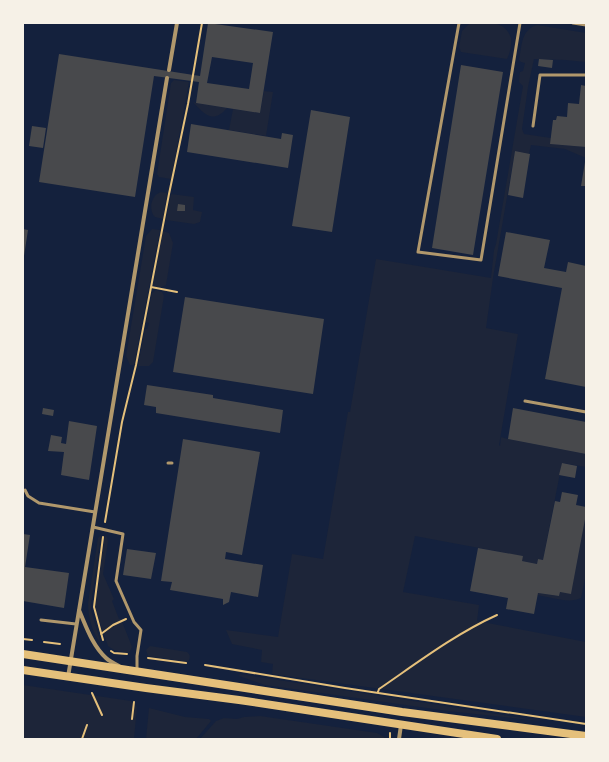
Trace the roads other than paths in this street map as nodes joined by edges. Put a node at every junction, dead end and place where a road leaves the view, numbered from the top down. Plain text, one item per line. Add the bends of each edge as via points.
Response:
1 (177, 23) edge
2 (459, 23) edge
3 (520, 23) edge
4 (573, 23) edge
5 (586, 25) edge
6 (169, 70) dead end
7 (586, 75) edge
8 (167, 78) dead end
9 (533, 126) dead end
10 (525, 401) dead end
11 (586, 412) edge
12 (168, 462) dead end
13 (172, 463) dead end
14 (25, 490) dead end
15 (95, 512) junction
16 (93, 527) junction
17 (79, 609) junction
18 (41, 620) dead end
19 (76, 624) junction
20 (23, 654) edge
21 (71, 661) junction
22 (124, 669) junction
23 (23, 670) edge
24 (137, 671) junction
25 (68, 677) junction
26 (401, 725) junction
27 (586, 736) edge
28 (399, 739) edge
29 (497, 739) edge

1 - 6 street
2 - 3 lane via 418,252 482,260
4 - 5 lane
7 - 9 lane via 540,75
8 - 15 street
10 - 11 lane
12 - 13 lane
14 - 15 lane via 28,496 39,503
15 - 16 street
16 - 17 street
16 - 24 lane via 123,534 116,581 132,617 141,630
17 - 19 street
17 - 22 street via 98,648 106,658
18 - 19 lane
19 - 21 street
20 - 21 main road
21 - 22 main road
21 - 25 street
22 - 24 main road
23 - 25 main road
24 - 27 main road via 402,712
25 - 26 main road
26 - 28 street
26 - 29 main road

